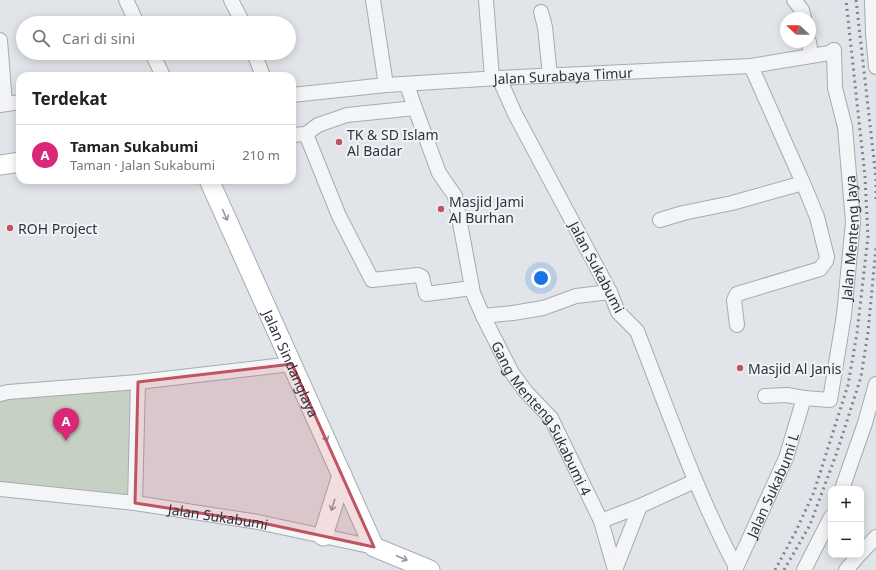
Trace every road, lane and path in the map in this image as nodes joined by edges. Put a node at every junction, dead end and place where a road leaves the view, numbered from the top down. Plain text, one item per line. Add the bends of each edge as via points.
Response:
1 (126, 0) edge
2 (231, 0) edge
3 (373, 0) edge
4 (486, 0) edge
5 (794, 0) edge
6 (872, 0) edge
7 (541, 12) dead end
8 (802, 12) edge
9 (134, 16) edge
10 (239, 16) edge
11 (874, 33) edge
12 (0, 40) edge
13 (810, 48) edge
14 (834, 50) joint
15 (812, 56) junction
16 (155, 60) edge
17 (257, 60) edge
18 (751, 66) junction
19 (876, 67) edge
20 (161, 72) edge
21 (261, 72) edge
22 (550, 76) junction
23 (495, 78) junction
24 (386, 85) junction
25 (407, 85) junction
26 (296, 95) edge
27 (16, 103) edge
28 (2, 105) edge
29 (415, 108) junction
30 (306, 134) junction
31 (296, 135) edge
32 (16, 162) edge
33 (0, 164) edge
34 (803, 183) junction
35 (211, 184) edge
36 (660, 220) dead end
37 (827, 257) junction
38 (472, 288) junction
39 (610, 292) junction
40 (844, 315) junction
41 (483, 316) junction
42 (737, 326) dead end
43 (292, 364) junction
44 (138, 382) junction
45 (876, 384) edge
46 (0, 394) edge
47 (765, 396) dead end
48 (804, 398) junction
49 (342, 474) junction
50 (695, 481) junction
51 (843, 486) edge
52 (0, 489) edge
53 (135, 503) junction
54 (640, 506) junction
55 (601, 521) junction
56 (828, 522) edge
57 (323, 536) junction
58 (876, 537) edge
59 (374, 546) junction
60 (864, 550) edge
61 (856, 558) edge
62 (736, 568) edge
63 (430, 570) edge
64 (615, 570) edge
65 (804, 570) edge
66 (846, 570) edge

1 - 9 street
2 - 10 street
3 - 24 street
4 - 23 street
5 - 8 street
6 - 11 street
7 - 22 street
11 - 19 street
12 - 28 street
13 - 15 street
14 - 15 street, Jalan Surabaya Timur
14 - 40 street, Jalan Menteng Jaya via 835,88 845,127 853,222
15 - 18 street, Jalan Surabaya Timur
16 - 20 street
17 - 21 street
18 - 22 street, Jalan Surabaya Timur
18 - 34 street
22 - 23 street, Jalan Surabaya Timur
23 - 25 street, Jalan Surabaya Timur
23 - 39 street, Jalan Sukabumi
24 - 25 street, Jalan Surabaya Timur
24 - 26 street, Jalan Surabaya Timur
25 - 29 street, Gang Menteng Sukabumi 4
27 - 28 street
29 - 30 street via 347,115 318,126
29 - 38 street, Gang Menteng Sukabumi 4 via 439,173 455,196
30 - 31 street
30 - 38 street via 338,216 372,280 418,275 422,277 426,294
32 - 33 street
34 - 36 street
34 - 37 street via 817,218
35 -> 43 street, Jalan Sindanglaya
37 - 40 street via 840,267
37 - 42 street via 820,269 737,294 734,300
38 - 41 street, Gang Menteng Sukabumi 4
39 - 41 street via 576,296 543,308
39 - 50 street, Jalan Sukabumi via 618,312 637,330
40 - 48 street, Jalan Menteng Jaya via 830,400
41 - 55 street, Gang Menteng Sukabumi 4 via 512,373 551,418
43 - 44 street
43 -> 49 street, Jalan Sindanglaya
44 - 46 street
44 - 53 street
45 - 51 street
47 - 48 street via 787,395
48 - 62 street, Jalan Sukabumi L via 786,458
49 -> 57 street
49 - 59 street, Jalan Sindanglaya
50 - 54 street
50 - 62 street, Jalan Sukabumi
52 - 53 street, Jalan Sukabumi
53 - 57 street, Jalan Sukabumi via 258,522
54 - 55 street
54 - 64 street, Gang Menteng Sukabumi 4
55 - 64 street, Gang Menteng Sukabumi 4
56 - 65 street
57 - 59 street, Jalan Sukabumi
58 - 60 street
59 -> 63 street, Jalan Sukabumi
61 - 66 street

